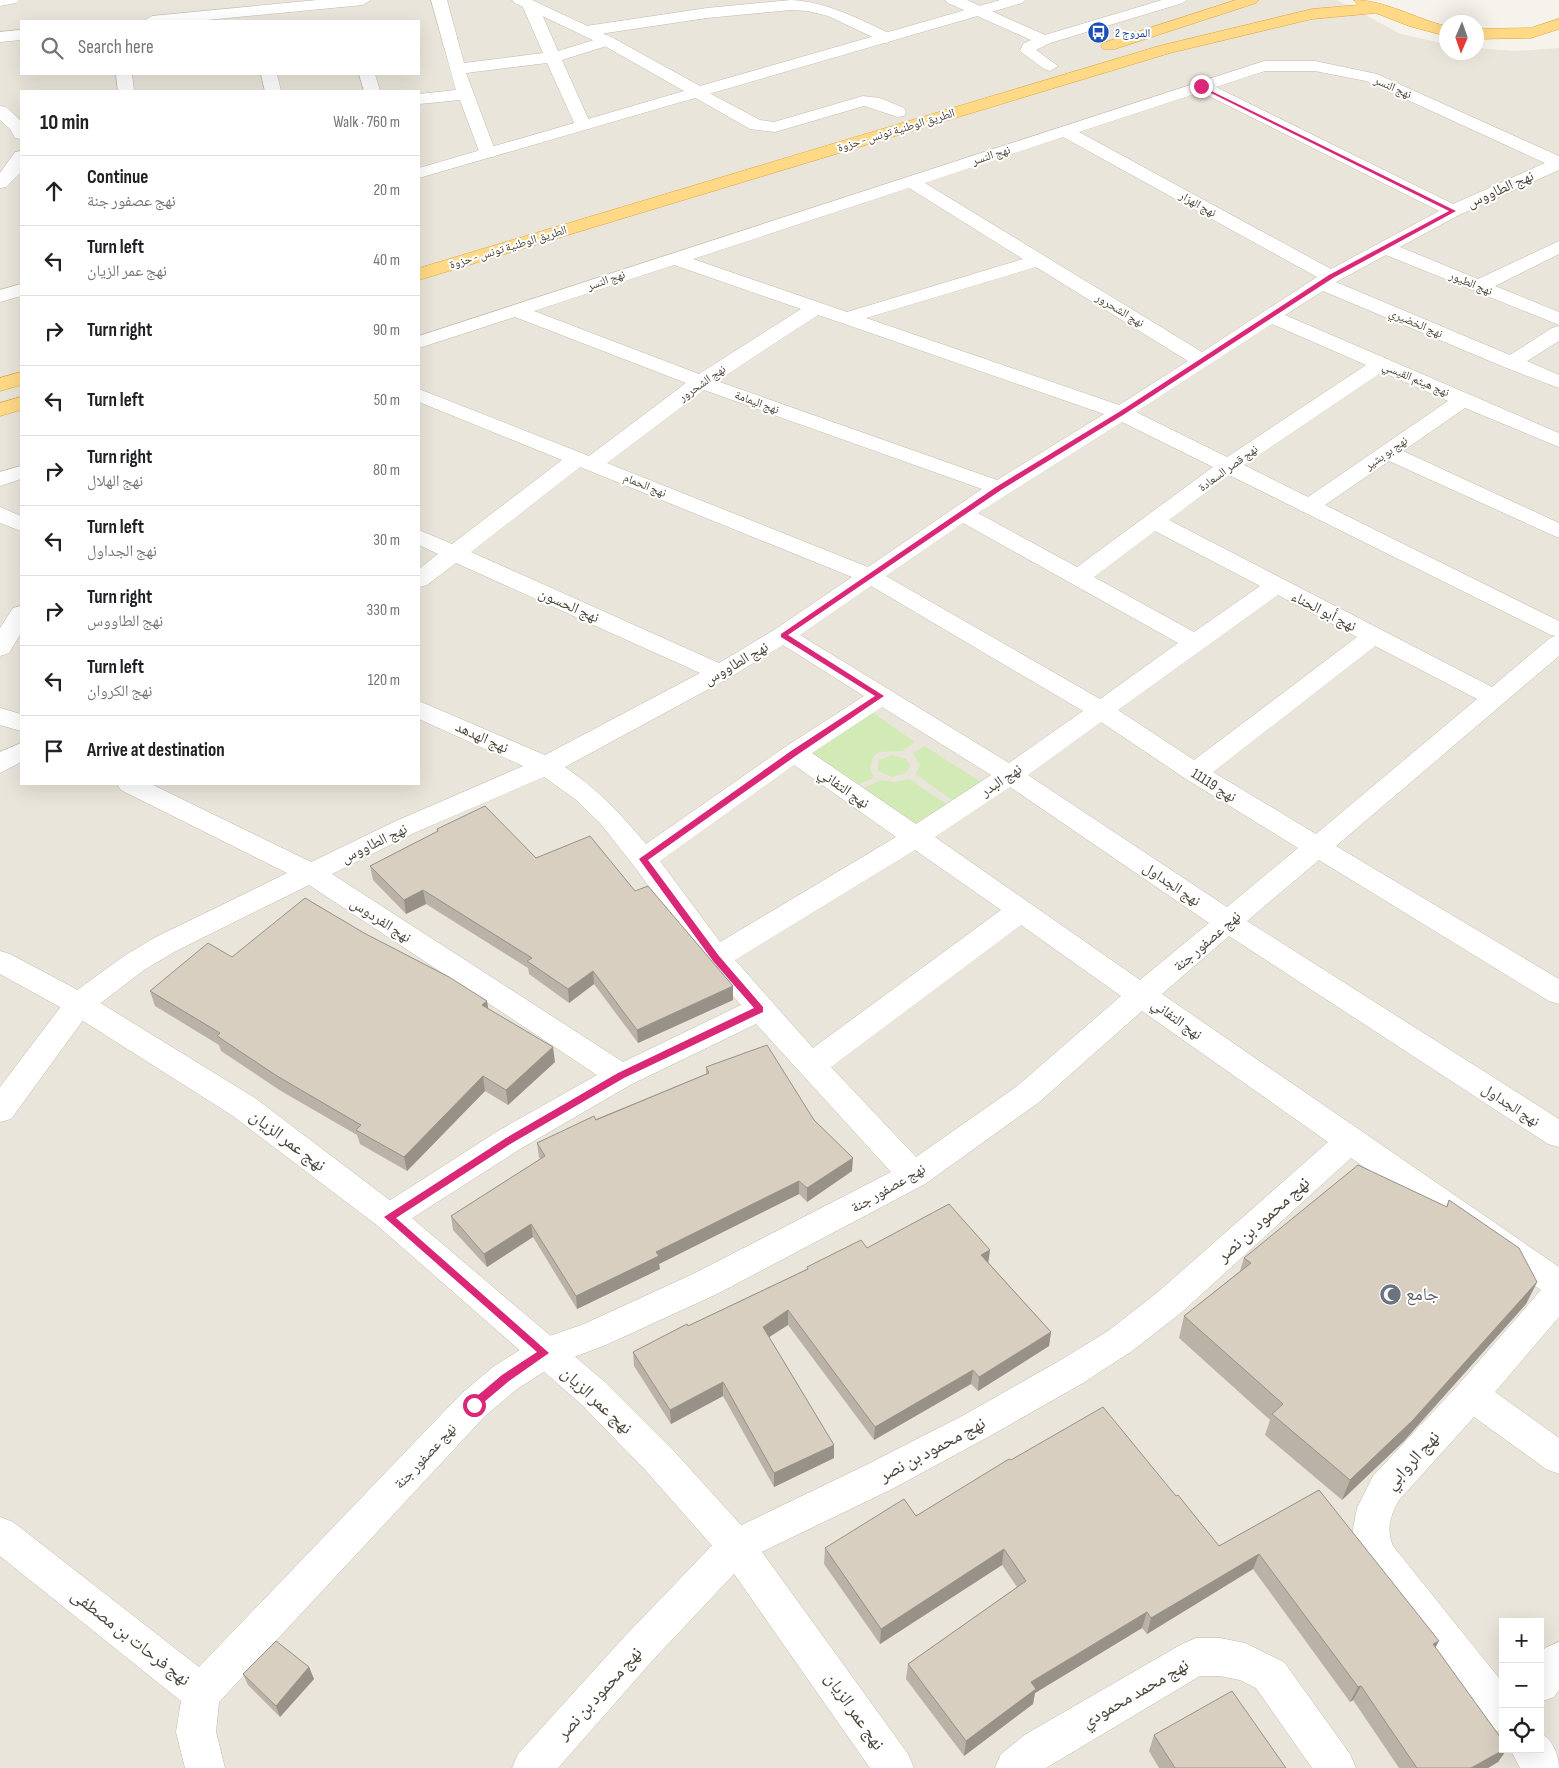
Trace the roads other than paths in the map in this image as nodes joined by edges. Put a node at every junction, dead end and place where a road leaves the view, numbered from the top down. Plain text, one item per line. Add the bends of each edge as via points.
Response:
1 (11, 0) edge
2 (190, 0) edge
3 (439, 0) edge
4 (953, 0) edge
5 (1017, 0) edge
6 (1178, 0) edge
7 (1250, 0) edge
8 (1359, 0) edge
9 (0, 1) edge
10 (525, 2) edge
11 (1376, 4) edge
12 (355, 5) edge
13 (982, 11) junction
14 (254, 16) edge
15 (192, 17) junction
16 (162, 20) edge
17 (1559, 24) edge
18 (1439, 29) edge
19 (586, 31) junction
20 (20, 34) edge
21 (1484, 34) edge
22 (0, 37) edge
23 (886, 38) junction
24 (1044, 40) junction
25 (606, 41) junction
26 (1096, 51) dead end
27 (554, 57) junction
28 (1068, 60) dead end
29 (1050, 66) junction
30 (457, 69) junction
31 (1031, 72) dead end
32 (124, 75) edge
33 (269, 75) edge
34 (367, 75) edge
35 (1201, 86) junction
36 (126, 90) edge
37 (273, 90) edge
38 (372, 90) edge
39 (698, 92) junction
40 (466, 94) junction
41 (955, 95) dead end
42 (420, 99) edge
43 (898, 112) junction
44 (2, 115) edge
45 (583, 125) junction
46 (1065, 131) junction
47 (20, 132) edge
48 (487, 153) junction
49 (20, 158) edge
50 (1552, 160) edge
51 (420, 173) edge
52 (910, 181) junction
53 (0, 183) edge
54 (1456, 210) junction
55 (1383, 247) junction
56 (1556, 251) edge
57 (420, 258) edge
58 (673, 258) junction
59 (1039, 260) junction
60 (420, 274) edge
61 (1326, 280) junction
62 (1479, 286) junction
63 (20, 290) edge
64 (0, 296) edge
65 (815, 308) junction
66 (517, 310) junction
67 (1272, 317) junction
68 (846, 318) junction
69 (1559, 319) edge
70 (1559, 332) edge
71 (420, 342) edge
72 (1201, 360) junction
73 (1511, 362) junction
74 (1381, 364) junction
75 (20, 378) edge
76 (701, 382) junction
77 (1559, 382) edge
78 (0, 385) edge
79 (420, 395) edge
80 (1463, 400) junction
81 (20, 403) edge
82 (0, 410) edge
83 (1121, 413) junction
84 (1559, 441) edge
85 (1388, 452) junction
86 (585, 461) junction
87 (1228, 466) junction
88 (20, 472) edge
89 (0, 479) edge
90 (998, 488) junction
91 (1309, 506) junction
92 (1559, 506) edge
93 (0, 514) edge
94 (962, 514) junction
95 (1155, 522) junction
96 (20, 524) edge
97 (1549, 526) edge
98 (420, 537) edge
99 (455, 553) junction
100 (870, 576) junction
101 (1078, 577) junction
102 (420, 579) edge
103 (1276, 586) junction
104 (20, 615) edge
105 (1559, 630) edge
106 (783, 635) junction
107 (1373, 636) junction
108 (1194, 642) junction
109 (1559, 643) edge
110 (20, 644) edge
111 (0, 648) edge
112 (0, 657) edge
113 (720, 673) junction
114 (881, 696) junction
115 (1494, 698) junction
116 (420, 708) edge
117 (1100, 710) junction
118 (0, 716) edge
119 (20, 723) edge
120 (20, 752) edge
121 (794, 753) junction
122 (0, 764) edge
123 (546, 766) junction
124 (1195, 773) junction
125 (1010, 775) junction
126 (135, 785) edge
127 (915, 836) junction
128 (1317, 848) junction
129 (644, 859) junction
130 (312, 874) junction
131 (1022, 910) junction
132 (1228, 922) junction
133 (716, 958) junction
134 (0, 961) edge
135 (1559, 993) edge
136 (1144, 995) junction
137 (80, 1004) junction
138 (760, 1009) junction
139 (811, 1066) junction
140 (621, 1076) junction
141 (0, 1110) edge
142 (1559, 1136) edge
143 (1348, 1142) junction
144 (914, 1175) junction
145 (389, 1217) junction
146 (1559, 1285) edge
147 (1559, 1293) edge
148 (544, 1353) junction
149 (1471, 1395) junction
150 (1559, 1458) edge
151 (0, 1534) edge
152 (736, 1546) junction
153 (1559, 1661) edge
154 (1544, 1678) edge
155 (201, 1693) junction
156 (1499, 1709) edge
157 (1533, 1753) edge
158 (205, 1768) edge
159 (532, 1768) edge
160 (894, 1768) edge
161 (1015, 1768) edge
162 (1336, 1768) edge
163 (1544, 1768) edge

1 - 9 street
2 - 15 street
3 - 30 street
4 - 13 street
5 - 13 street
6 - 24 street
7 - 26 highway
8 - 11 highway
10 - 19 street
10 - 27 street
11 - 18 highway via 1415,23
11 - 60 highway, الطريق الوطنية تونس - حزوة via 1312,14 1165,49
12 - 14 street
13 - 23 street
13 - 24 street
14 - 15 street
15 - 16 street
17 - 21 highway via 1531,33
19 - 23 street via 698,14 791,5 833,13
19 - 25 street
20 - 22 street
23 - 39 street
24 - 29 street via 1029,47 1028,51
25 - 27 street
25 - 39 street
27 - 30 street
27 - 45 street
28 - 29 highway
29 - 31 highway
30 - 40 street
32 - 36 street
33 - 37 street
34 - 38 street
35 - 46 street, نهج النسر
35 - 50 street, نهج النسر via 1264,66 1315,66 1371,76
35 - 54 street
39 - 43 street via 762,126 775,126 863,101
39 - 45 street
40 - 42 street
40 - 48 street
41 - 43 highway, الطريق الوطنية تونس - حزوة
43 - 57 highway, الطريق الوطنية تونس - حزوة
44 - 47 street
45 - 48 street
46 - 52 street, نهج النسر
46 - 61 street, نهج الهزار
48 - 51 street
49 - 53 street
50 - 54 street, نهج الطاووس
52 - 58 street, نهج النسر
52 - 59 street, نهج الشحرور
54 - 55 street, نهج الطاووس
55 - 61 street, نهج الطاووس
55 - 62 street, نهج الطيور
56 - 62 street
58 - 65 street
58 - 66 street, نهج النسر
59 - 68 street
59 - 72 street, نهج الشحرور
61 - 67 street, نهج الطاووس
61 - 73 street, نهج الخضيري
62 - 69 street, نهج الطيور
63 - 64 street
65 - 68 street
65 - 76 street, نهج الشحرور
66 - 71 street, نهج النسر
66 - 76 street, نهج اليمامة
67 - 72 street, نهج الطاووس
67 - 74 street, نهج هيثم القيسي
68 - 83 street
70 - 73 street
72 - 83 street, نهج الطاووس
73 - 77 street, نهج الخضيري
74 - 80 street, نهج هيثم القيسي
74 - 87 street, نهج قصر السعادة
75 - 78 highway
76 - 86 street, نهج الشحرور
76 - 90 street, نهج اليمامة
79 - 86 street, نهج الحمام
80 - 84 street, نهج هيثم القيسي
80 - 85 street, نهج بو بشير
81 - 82 highway
83 - 87 street
83 - 90 street, نهج الطاووس
85 - 91 street, نهج بو بشير
85 - 97 street
86 - 99 street, نهج الشحرور
86 - 100 street, نهج الحمام
87 - 91 street
87 - 95 street, نهج قصر السعادة
88 - 89 street
90 - 94 street, نهج الطاووس
91 - 105 street
92 - 97 street
93 - 96 street
94 - 100 street, نهج الطاووس
94 - 101 street
95 - 101 street, نهج قصر السعادة
95 - 103 street, نهج أبو الحناء
98 - 99 street, نهج الحسون
99 - 102 street, نهج الشحرور
99 - 113 street, نهج الحسون
100 - 106 street, نهج الطاووس
100 - 117 street, نهج 11119
101 - 108 street
103 - 107 street, نهج أبو الحناء
103 - 108 street, نهج البدر
104 - 111 street
106 - 113 street, نهج الطاووس
106 - 114 street, نهج الجداول
107 - 115 street, نهج أبو الحناء
107 - 124 street
108 - 117 street, نهج البدر
109 - 115 street, نهج عصفور جنة
110 - 112 street
113 - 123 street, نهج الطاووس
114 - 121 street
114 - 125 street, نهج الجداول
115 - 128 street, نهج عصفور جنة
116 - 123 street, نهج الهدهد
117 - 124 street, نهج 11119
117 - 125 street, نهج البدر
118 - 119 street
120 - 122 street
121 - 127 street, نهج التفاني
121 - 129 street
123 - 129 street, نهج الهدهد via 584,793
123 - 130 street, نهج الطاووس via 405,827
124 - 128 street, نهج 11119
125 - 127 street, نهج البدر
125 - 132 street, نهج الجداول
126 - 130 street, نهج الفردوس
127 - 131 street, نهج التفاني
127 - 133 street, نهج البدر
128 - 132 street, نهج عصفور جنة
128 - 135 street, نهج 11119
129 - 133 street, نهج الهدهد
130 - 137 street, نهج الطاووس via 164,945 134,963
130 - 140 street, نهج الفردوس
131 - 136 street, نهج التفاني
131 - 139 street
132 - 136 street, نهج عصفور جنة
132 - 142 street, نهج الجداول
133 - 138 street, نهج الهدهد
134 - 137 street
136 - 143 street, نهج التفاني
136 - 144 street, نهج عصفور جنة via 1027,1095
137 - 141 street, نهج الطاووس
137 - 145 street, نهج عمر الزيان via 244,1107
138 - 139 street, نهج الهدهد
138 - 140 street
139 - 144 street, نهج الهدهد
140 - 145 street via 509,1140
143 - 146 street, نهج التفاني
143 - 152 street, نهج محمود بن نصر via 1170,1302 1120,1341 976,1426
144 - 148 street, نهج عصفور جنة via 707,1284 596,1334
145 - 148 street, نهج عمر الزيان
147 - 149 street, نهج الروابي
148 - 152 street, نهج عمر الزيان via 594,1394
148 - 155 street, نهج عصفور جنة via 505,1378 474,1405
149 - 150 street
149 - 156 street, نهج الروابي via 1386,1488 1374,1508 1370,1534 1380,1558
151 - 155 street, نهج فرحات بن مصطفى
152 - 159 street, نهج محمود بن نصر
152 - 160 street, نهج عمر الزيان
153 - 154 street
155 - 158 street, نهج فرحات بن مصطفى via 196,1732
157 - 163 street
161 - 162 street, نهج محمد محمودي via 1040,1748 1196,1657 1245,1662 1270,1675

